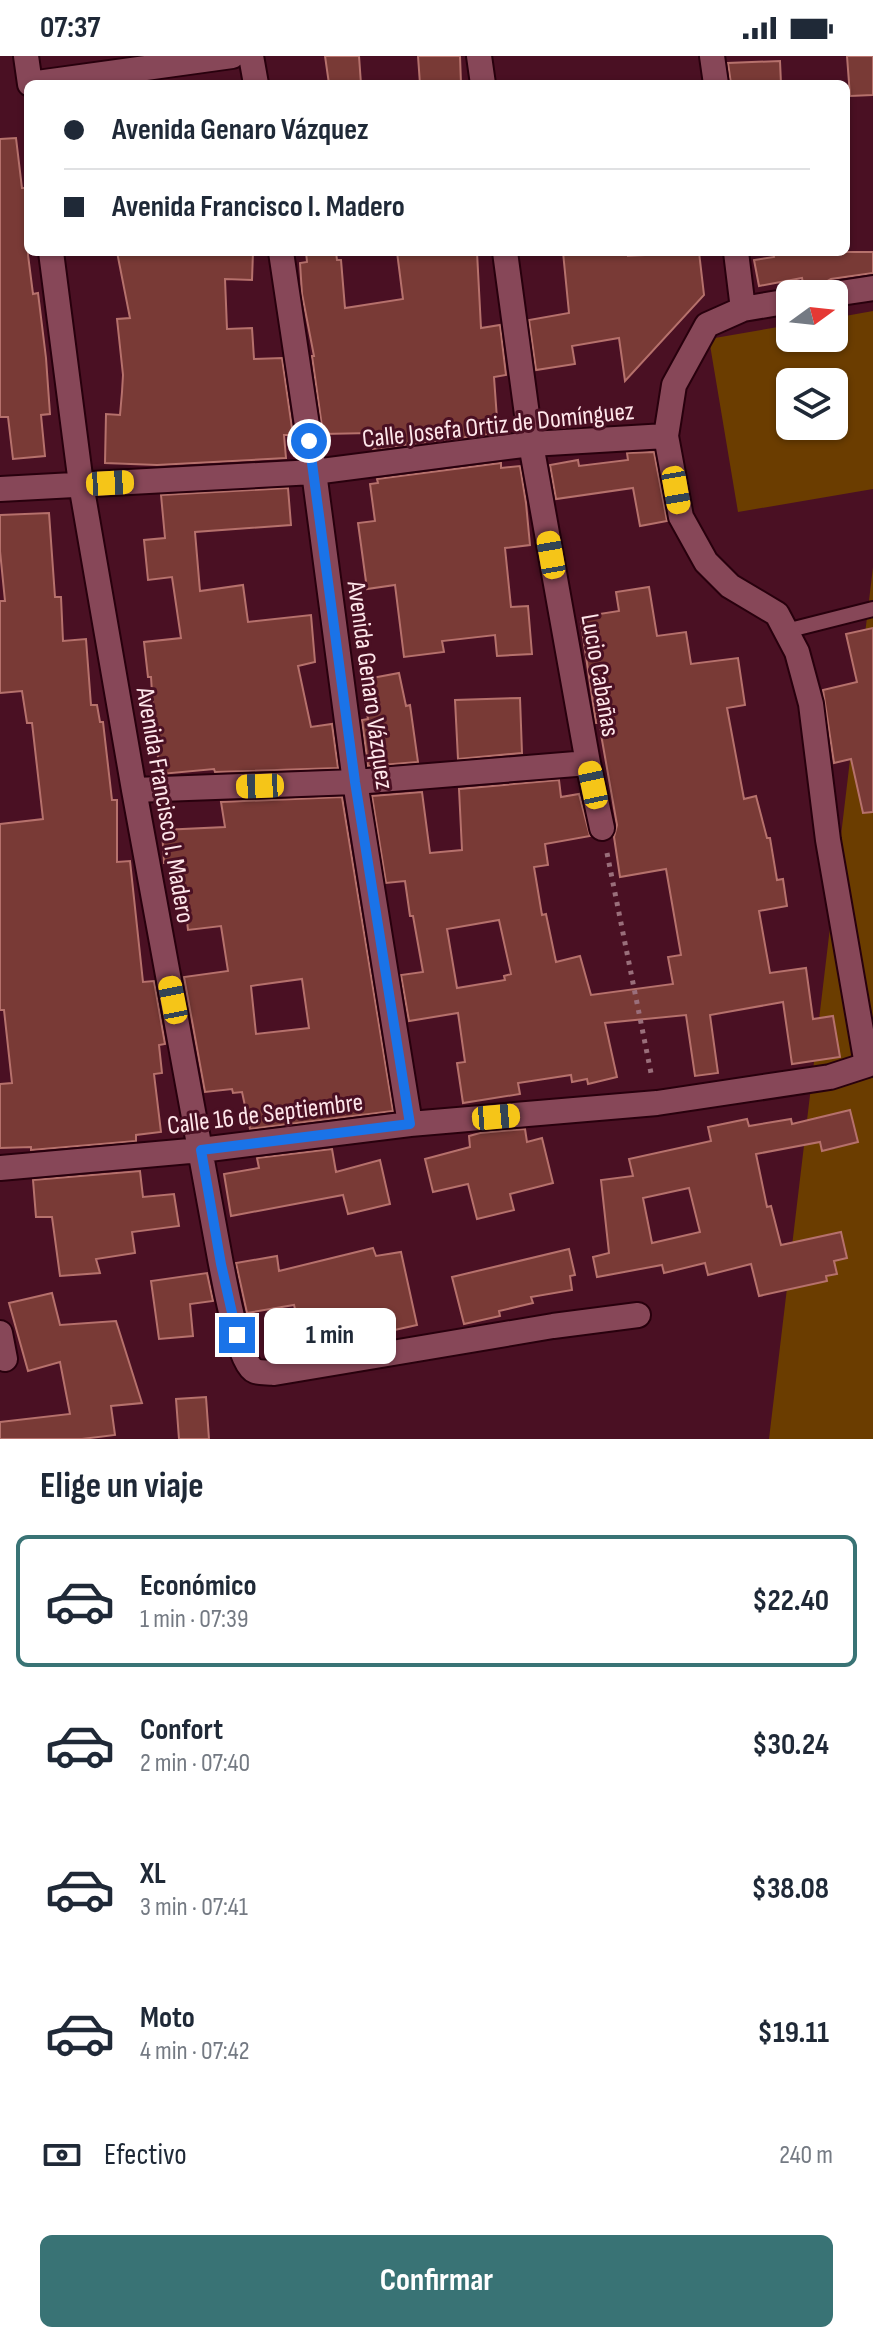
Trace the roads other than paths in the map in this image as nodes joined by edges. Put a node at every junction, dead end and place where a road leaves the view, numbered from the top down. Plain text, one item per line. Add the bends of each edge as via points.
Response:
1 (26, 56) edge
2 (232, 56) edge
3 (251, 56) edge
4 (479, 56) edge
5 (712, 56) edge
6 (29, 80) edge
7 (59, 80) edge
8 (255, 80) edge
9 (482, 80) edge
10 (715, 80) edge
11 (52, 256) edge
12 (282, 256) edge
13 (506, 256) edge
14 (736, 256) edge
15 (873, 288) edge
16 (848, 292) edge
17 (776, 303) edge
18 (743, 309) junction
19 (666, 436) junction
20 (531, 444) junction
21 (314, 472) junction
22 (81, 484) junction
23 (0, 489) edge
24 (873, 609) edge
25 (786, 631) junction
26 (588, 763) junction
27 (355, 782) junction
28 (134, 790) junction
29 (602, 828) road end
30 (410, 1124) junction
31 (201, 1150) junction
32 (0, 1168) edge
33 (638, 1315) dead end
34 (0, 1333) edge
35 (5, 1359) dead end

1 - 6 street
2 - 7 street
3 - 8 street
4 - 9 street
5 - 10 street
11 - 22 street, Avenida Francisco I. Madero
12 - 21 street, Avenida Genaro Vázquez
13 - 20 street, Lucio Cabañas
14 - 18 street
15 - 16 street
17 - 18 street
18 - 19 street via 707,325 674,385
19 - 20 street, Calle Josefa Ortiz de Domínguez
19 - 25 street via 681,517 706,562 730,586 777,614
20 - 21 street, Calle Josefa Ortiz de Domínguez
20 - 26 street, Lucio Cabañas
21 - 22 street, Calle Josefa Ortiz de Domínguez
21 - 27 street, Avenida Genaro Vázquez
22 - 23 street, Calle Josefa Ortiz de Domínguez
22 - 28 street, Avenida Francisco I. Madero
24 - 25 lane
25 - 30 street, Calle 16 de Septiembre via 811,704 828,840 867,1065 830,1077 657,1103
26 - 27 street
26 - 29 street, Lucio Cabañas
27 - 28 street
27 - 30 street, Avenida Genaro Vázquez
28 - 31 street, Avenida Francisco I. Madero
30 - 31 street, Calle 16 de Septiembre
31 - 32 street, Calle 16 de Septiembre
31 - 33 street, Avenida Francisco I. Madero via 237,1335 247,1364 255,1371 274,1373
34 - 35 street

